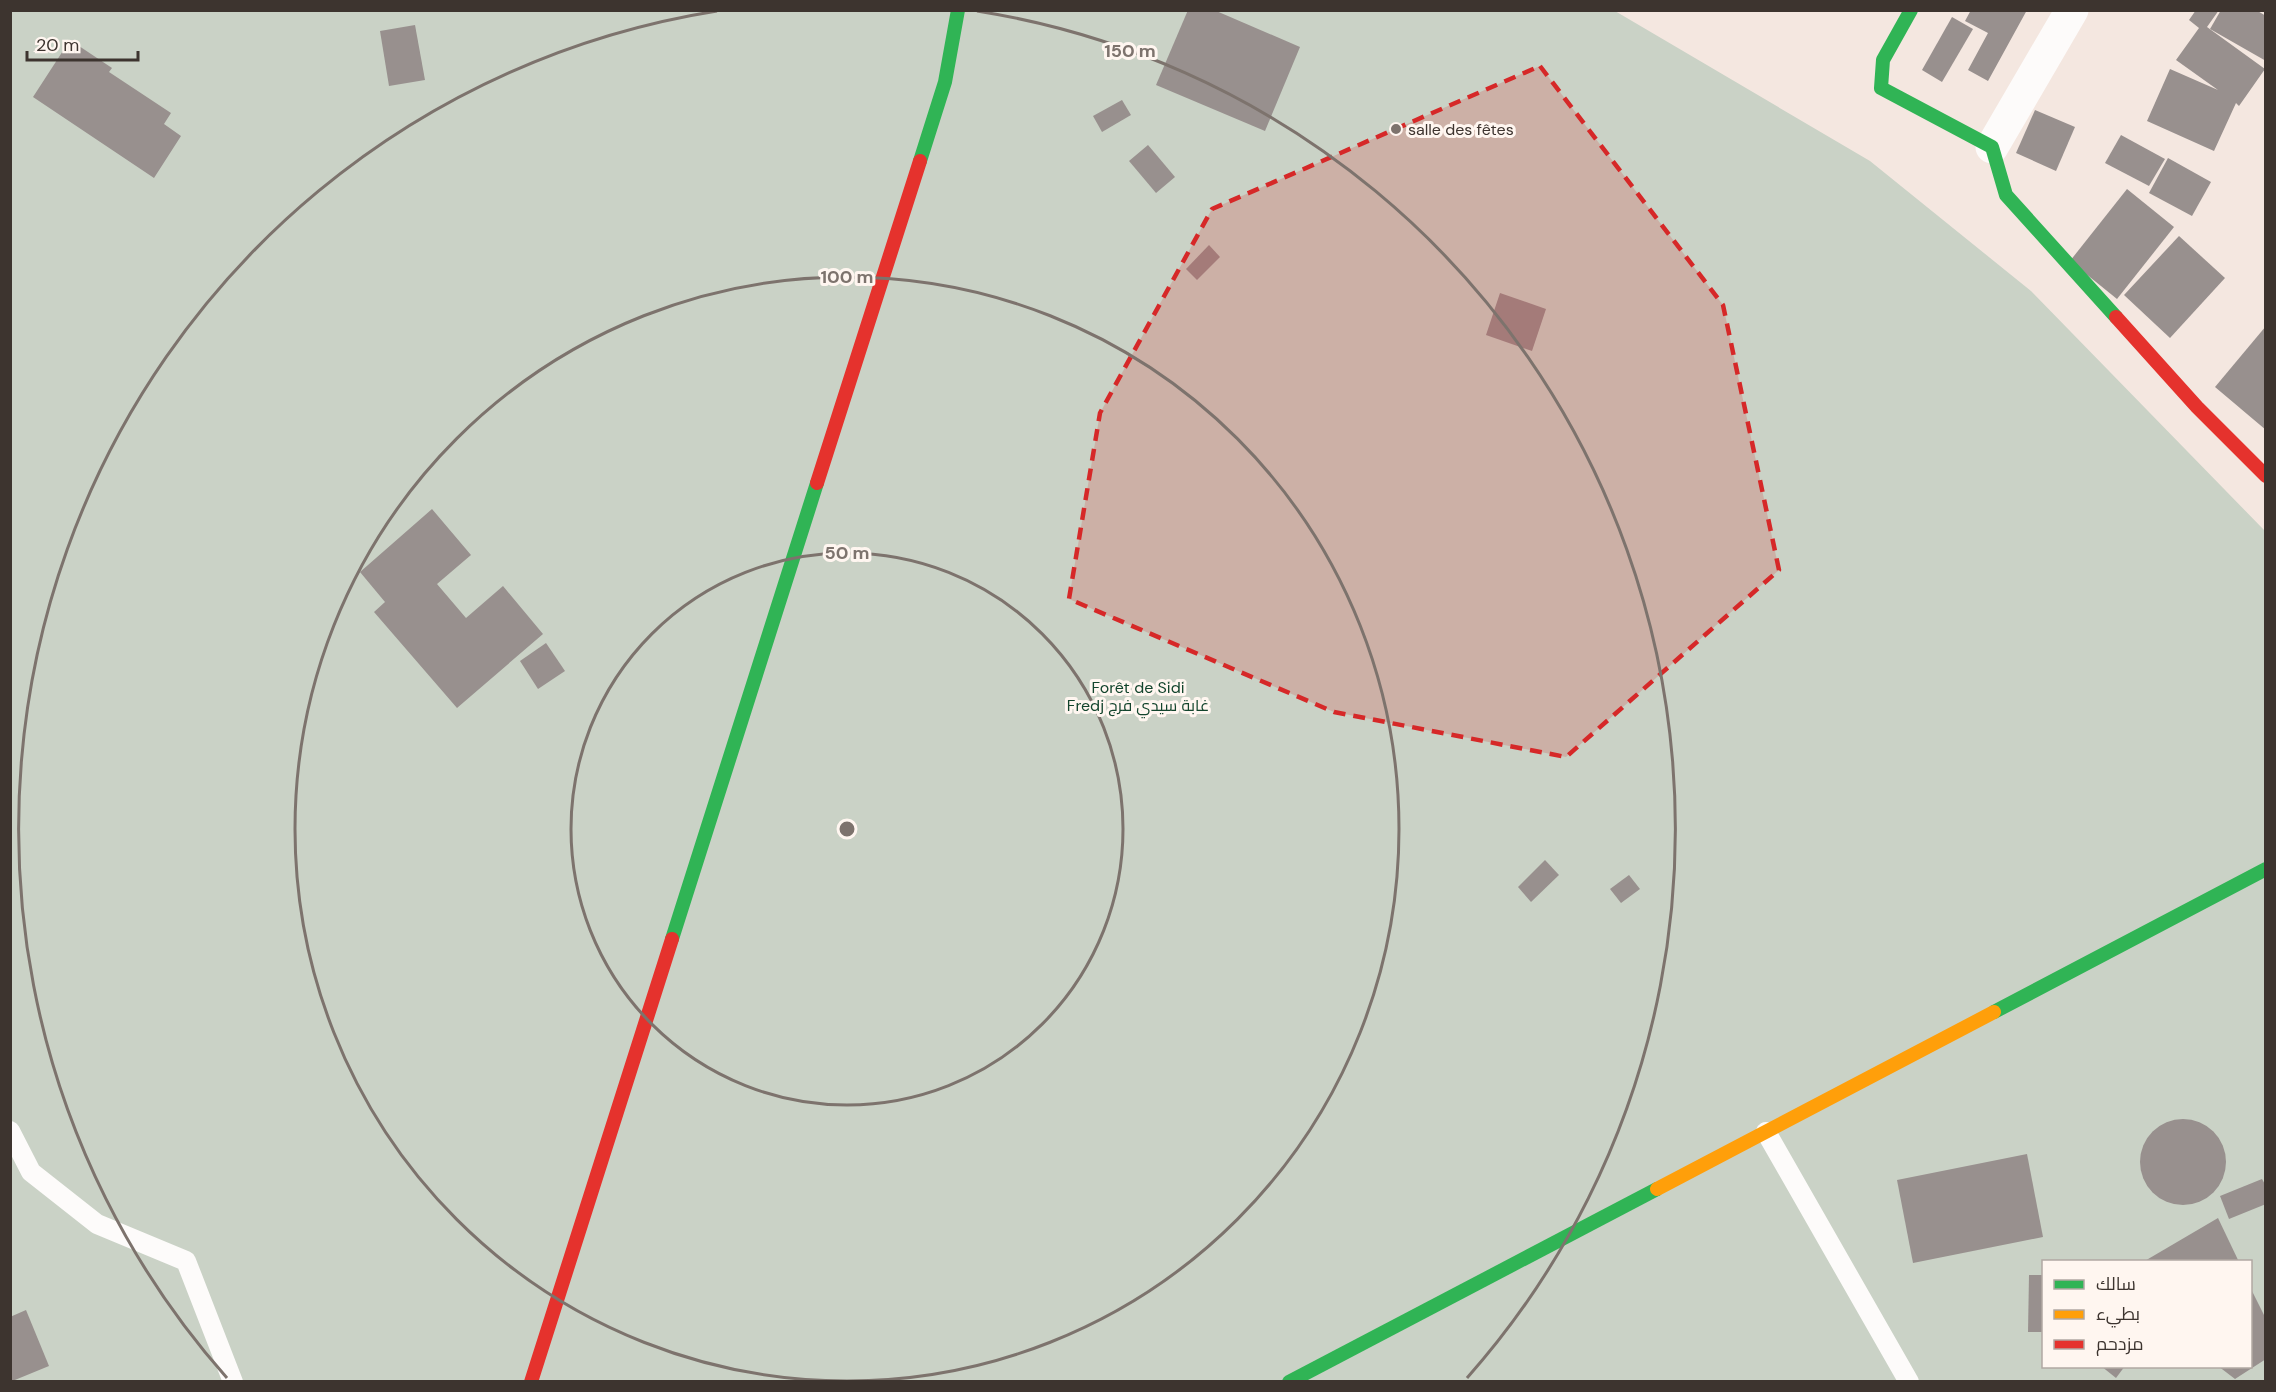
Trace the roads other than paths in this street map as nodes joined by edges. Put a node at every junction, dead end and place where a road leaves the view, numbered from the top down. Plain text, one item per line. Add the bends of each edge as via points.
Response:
1 (958, 10) edge
2 (1911, 10) edge
3 (2072, 10) edge
4 (1992, 147) junction
5 (2265, 476) edge
6 (2265, 869) edge
7 (10, 1131) edge
8 (1766, 1132) junction
9 (233, 1382) edge
10 (531, 1382) edge
11 (1289, 1382) edge
12 (1909, 1382) edge

1 - 10 street via 945,82
2 - 4 street via 1883,60 1881,88
3 - 4 street
4 - 5 street via 2006,195 2197,407
6 - 8 street
7 - 9 lane via 31,1172 97,1224 186,1261
8 - 11 street
8 - 12 lane

